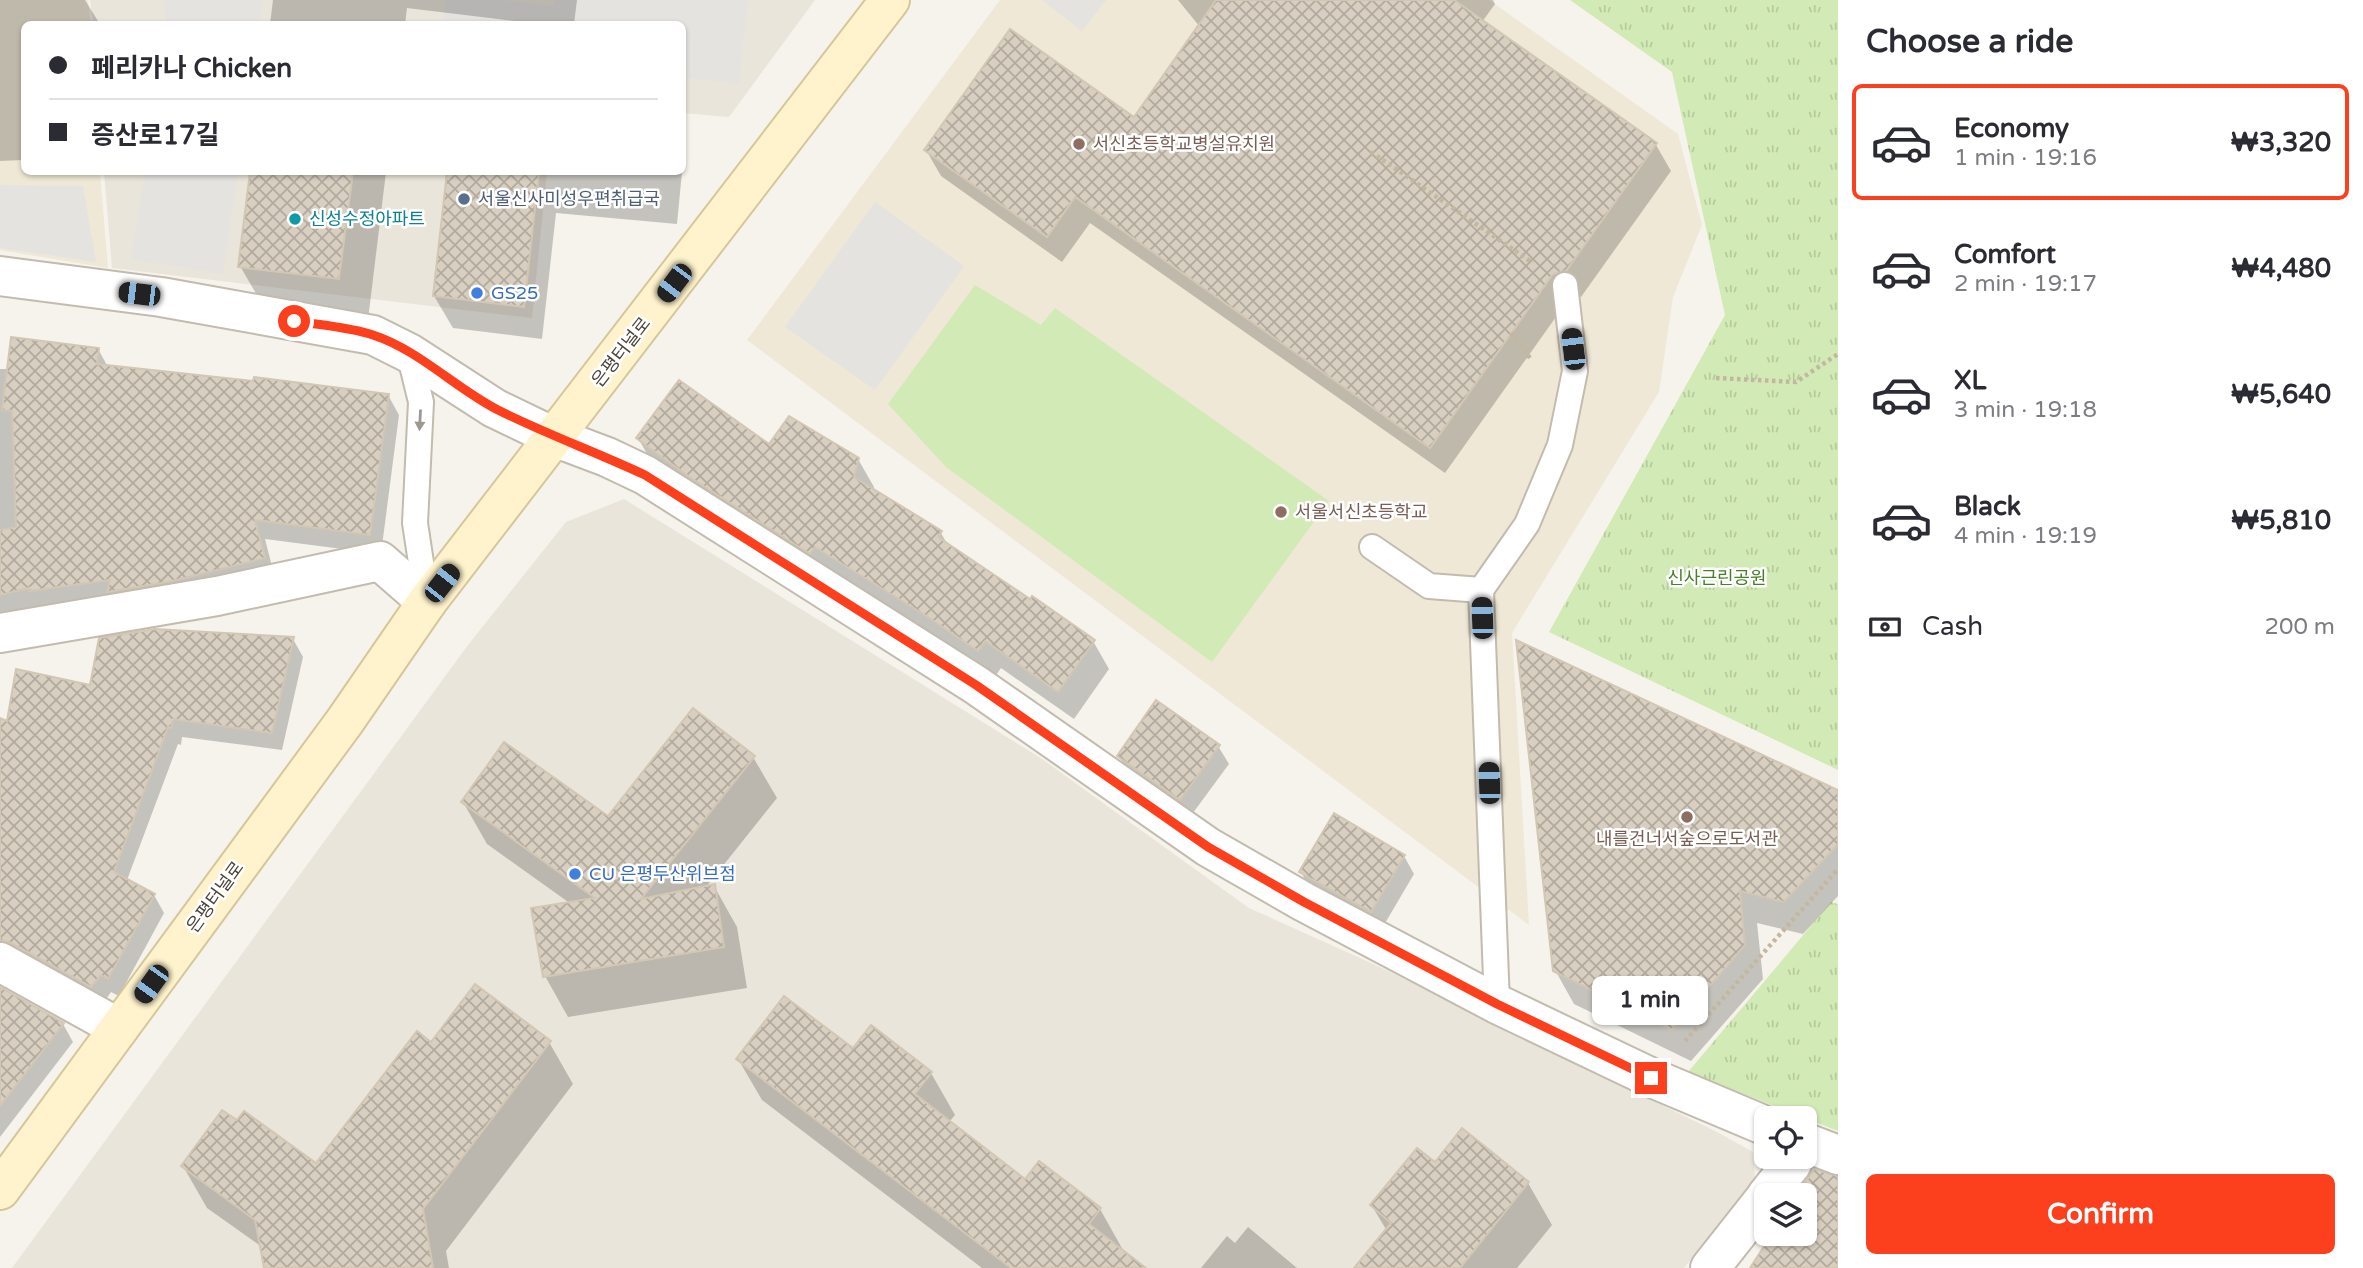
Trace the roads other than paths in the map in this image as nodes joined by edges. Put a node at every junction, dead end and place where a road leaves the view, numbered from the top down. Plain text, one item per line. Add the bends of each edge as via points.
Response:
1 (890, 0) edge
2 (0, 276) edge
3 (50, 284) junction
4 (1565, 285) road end
5 (0, 296) edge
6 (409, 353) junction
7 (554, 437) junction
8 (1372, 547) dead end
9 (1481, 590) junction
10 (427, 602) junction
11 (0, 633) edge
12 (0, 962) edge
13 (1497, 1004) junction
14 (119, 1028) junction
15 (1754, 1121) edge
16 (1817, 1147) edge
17 (1838, 1155) edge
18 (1788, 1169) edge
19 (1776, 1183) edge
20 (0, 1190) edge
21 (1754, 1211) edge
22 (1710, 1268) edge

1 - 7 main road, 은평터널로
2 - 3 street
3 - 5 street
3 - 6 street via 161,297 373,335
4 - 9 lane via 1575,371 1560,445 1527,524
6 - 7 street via 494,408
6 -> 10 lane via 421,402 415,523
7 - 10 main road, 은평터널로
7 - 13 street via 645,475 976,685 1208,847
8 - 9 lane via 1429,586
9 - 13 lane
10 - 11 street via 380,561 217,596
10 - 14 main road, 은평터널로
12 - 14 street
13 - 15 street via 1651,1078
14 - 20 main road, 은평터널로
16 - 17 street
18 - 19 street
21 - 22 street

